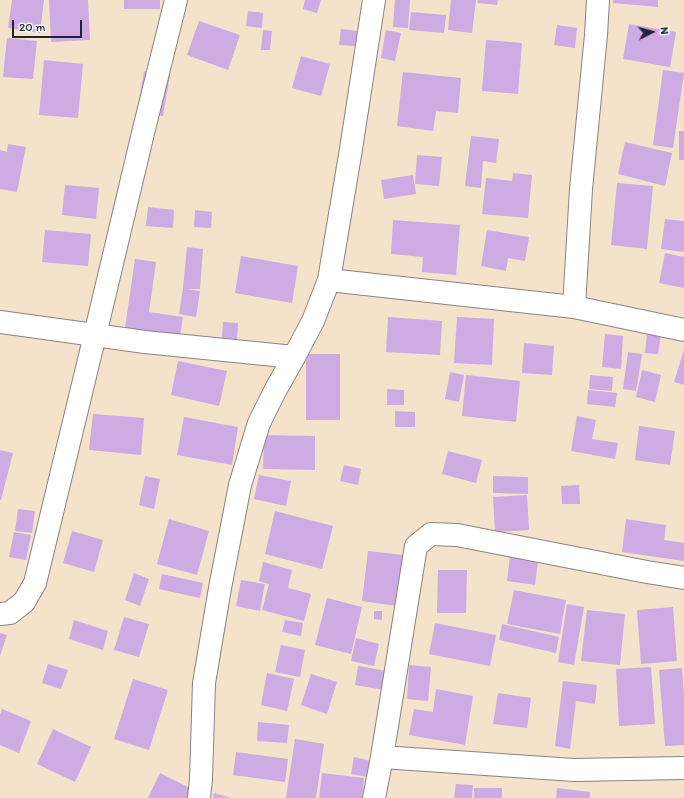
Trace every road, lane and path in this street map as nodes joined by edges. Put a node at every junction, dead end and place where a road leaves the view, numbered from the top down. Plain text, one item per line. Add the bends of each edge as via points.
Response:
1 (176, 0) edge
2 (374, 0) edge
3 (598, 0) edge
4 (329, 280) junction
5 (574, 307) junction
6 (0, 322) edge
7 (684, 330) edge
8 (95, 335) junction
9 (294, 358) junction
10 (684, 578) edge
11 (0, 614) edge
12 (382, 757) junction
13 (684, 768) edge
14 (199, 798) edge
15 (374, 798) edge

1 - 8 street
2 - 4 street
3 - 5 street via 581,189
4 - 5 street
4 - 9 street via 313,321
5 - 7 street
6 - 8 street
8 - 9 street
8 - 11 street via 35,583 24,602 10,613
9 - 14 street via 259,423 240,485 204,683
10 - 12 street via 457,535 431,534 416,546
12 - 13 street via 574,770
12 - 15 street

